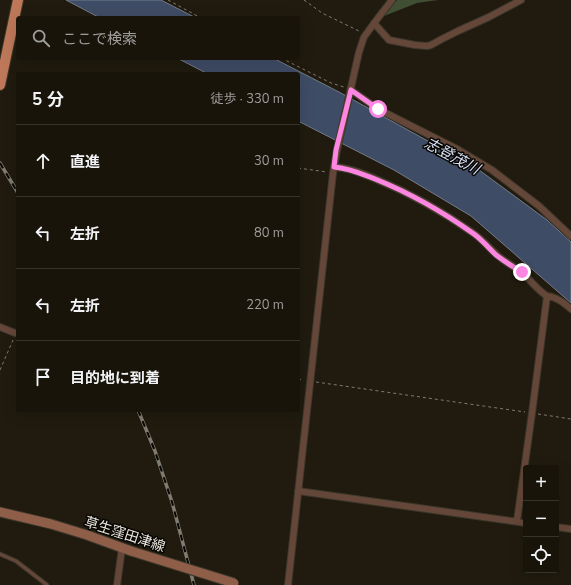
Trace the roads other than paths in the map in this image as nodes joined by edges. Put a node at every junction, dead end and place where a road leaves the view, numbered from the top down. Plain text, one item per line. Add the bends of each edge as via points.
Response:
1 (18, 0) edge
2 (392, 0) edge
3 (521, 0) edge
4 (374, 23) junction
5 (0, 85) edge
6 (350, 92) junction
7 (334, 170) junction
8 (571, 236) edge
9 (547, 296) junction
10 (571, 309) edge
11 (0, 327) edge
12 (15, 333) road end
13 (298, 491) junction
14 (0, 512) edge
15 (517, 521) junction
16 (523, 522) edge
17 (559, 527) edge
18 (571, 529) edge
19 (122, 548) junction
20 (0, 554) edge
21 (237, 584) edge
22 (47, 585) edge
23 (117, 585) edge
24 (288, 585) edge

1 - 5 highway
2 - 4 street
3 - 4 street via 442,38 431,46 389,40
4 - 6 street via 364,37
6 - 7 street via 336,150
6 - 8 street via 492,170 539,206
7 - 9 street via 342,167 358,172 427,203 474,234 496,254 522,272
7 - 13 street
9 - 10 street via 561,300
9 - 15 street
11 - 12 street
13 - 15 street
13 - 24 street
14 - 19 main road, 草生窪田津線 via 51,524
15 - 16 street
17 - 18 street
19 - 21 main road, 草生窪田津線, bridge
19 - 23 street
20 - 22 lane via 16,562

